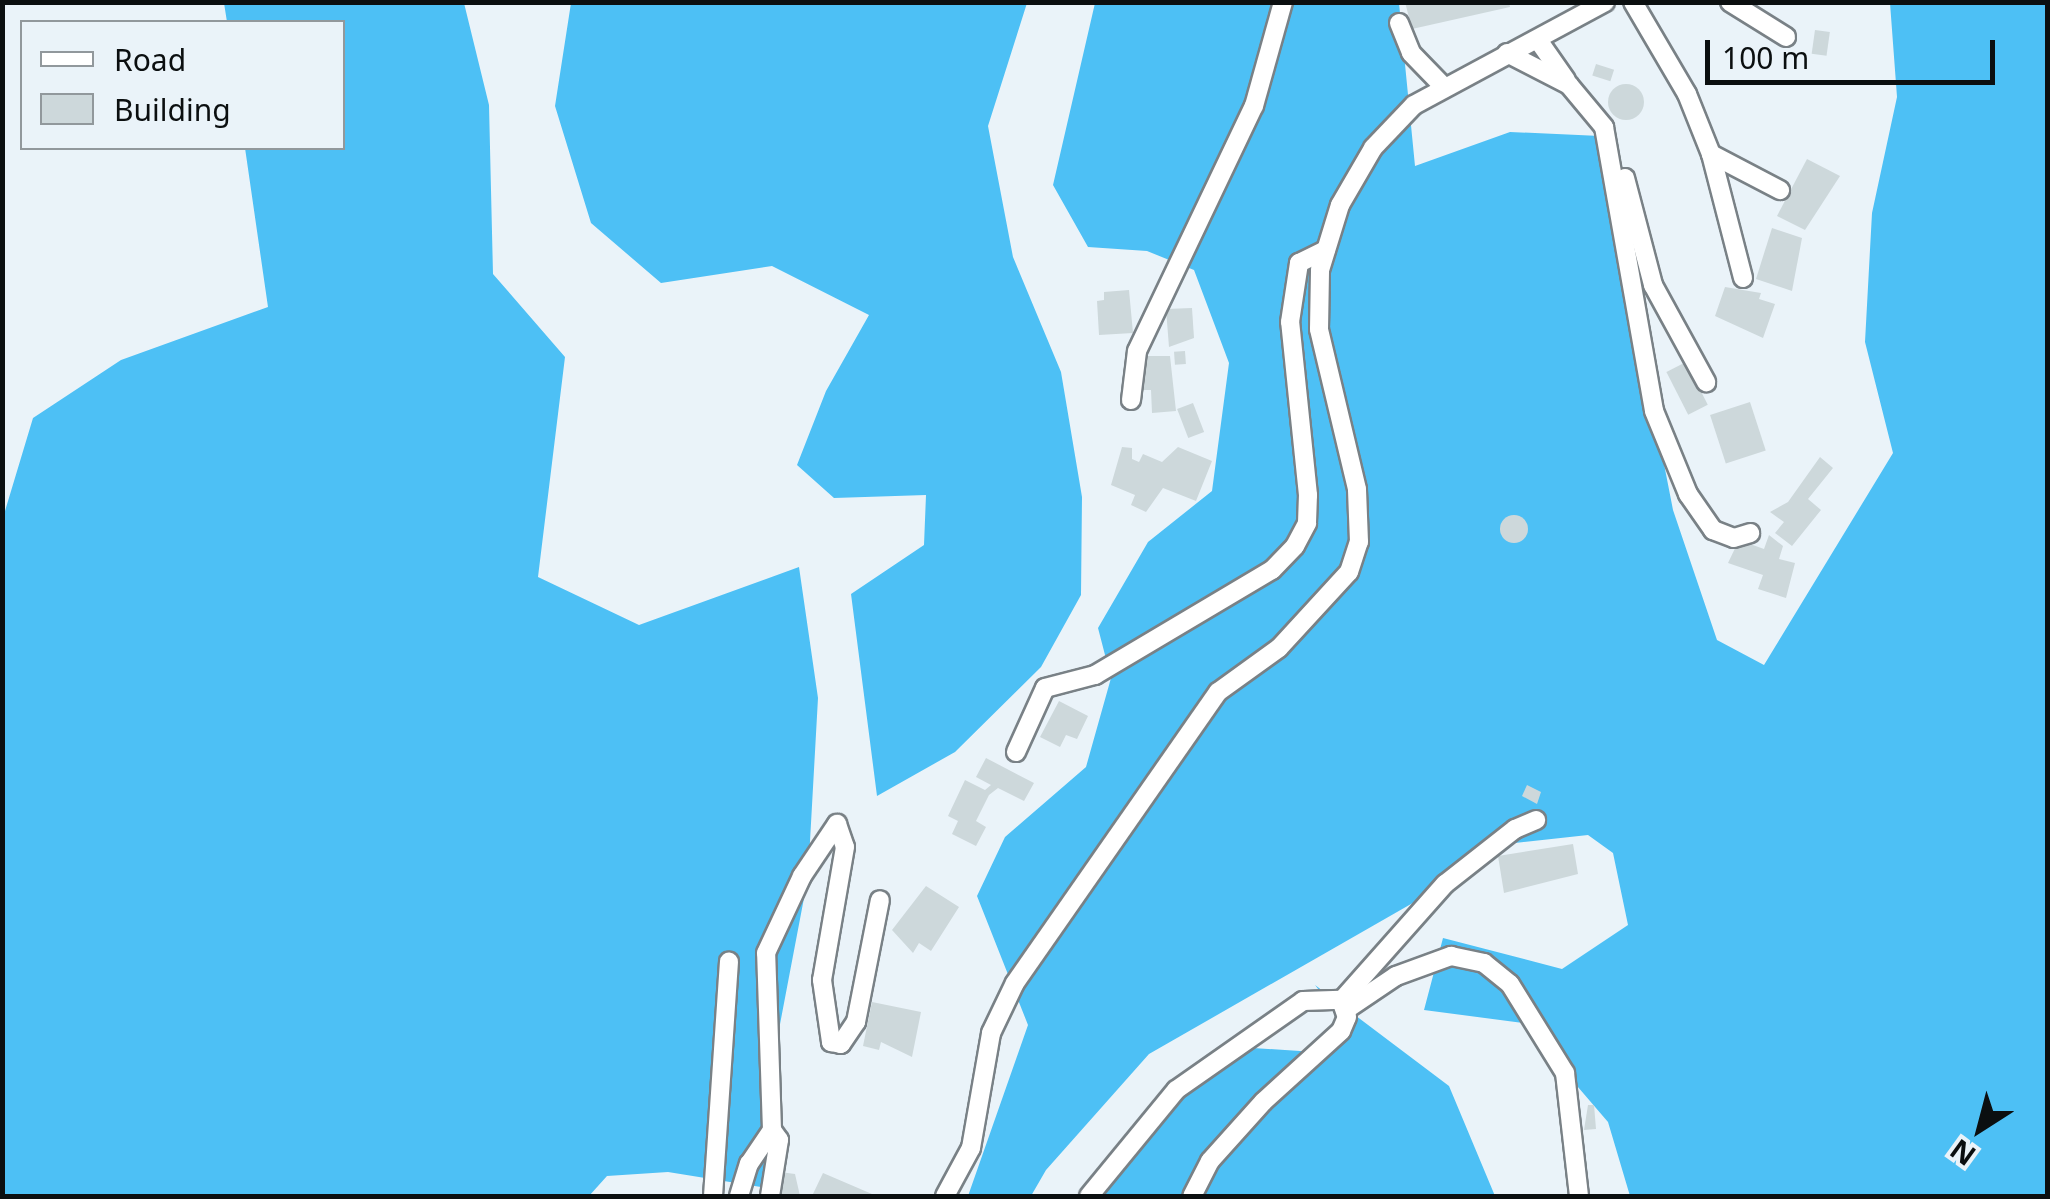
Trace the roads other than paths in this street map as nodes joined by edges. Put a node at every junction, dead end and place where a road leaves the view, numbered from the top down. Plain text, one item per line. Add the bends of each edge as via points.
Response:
1 (1284, 2) edge
2 (1605, 2) edge
3 (1633, 2) edge
4 (1730, 2) edge
5 (1398, 23) dead end
6 (1786, 37) dead end
7 (1538, 40) junction
8 (1507, 53) junction
9 (1570, 85) junction
10 (1443, 86) junction
11 (1604, 127) junction
12 (1711, 154) junction
13 (1780, 190) dead end
14 (1326, 250) junction
15 (1744, 278) dead end
16 (1706, 382) dead end
17 (1131, 400) dead end
18 (1750, 533) dead end
19 (1016, 752) dead end
20 (1536, 820) dead end
21 (880, 900) dead end
22 (729, 962) dead end
23 (1344, 1005) junction
24 (772, 1130) junction
25 (713, 1196) edge
26 (739, 1196) edge
27 (770, 1196) edge
28 (946, 1196) edge
29 (1090, 1196) edge
30 (1192, 1196) edge
31 (1580, 1196) edge

1 - 17 street via 1254,106 1136,351
2 - 7 street
3 - 12 street via 1688,94
4 - 6 street
5 - 10 street via 1411,53
7 - 8 street
7 - 9 street
8 - 9 street
8 - 10 street
9 - 11 street
10 - 14 street via 1414,105 1373,148 1340,205
11 - 16 street via 1654,285
11 - 18 street via 1654,411 1701,514 1724,537
12 - 13 street
12 - 15 street
14 - 19 street via 1299,263 1290,322 1308,494 1307,523 1295,546 1272,570 1094,675 1045,688
14 - 28 street via 1319,329 1357,489 1359,542 1348,572 1321,610 1218,692 1014,982 991,1033 970,1148
20 - 23 street via 1445,884
21 - 24 street via 856,1022 841,1044 832,1042 822,980 845,847 837,824 802,876 766,954
22 - 25 street
23 - 29 street via 1327,996 1303,1001 1176,1090
23 - 30 street via 1340,1031 1210,1161
23 - 31 street via 1451,956 1484,963 1510,984 1564,1073
24 - 26 street via 748,1164
24 - 27 street via 779,1140

